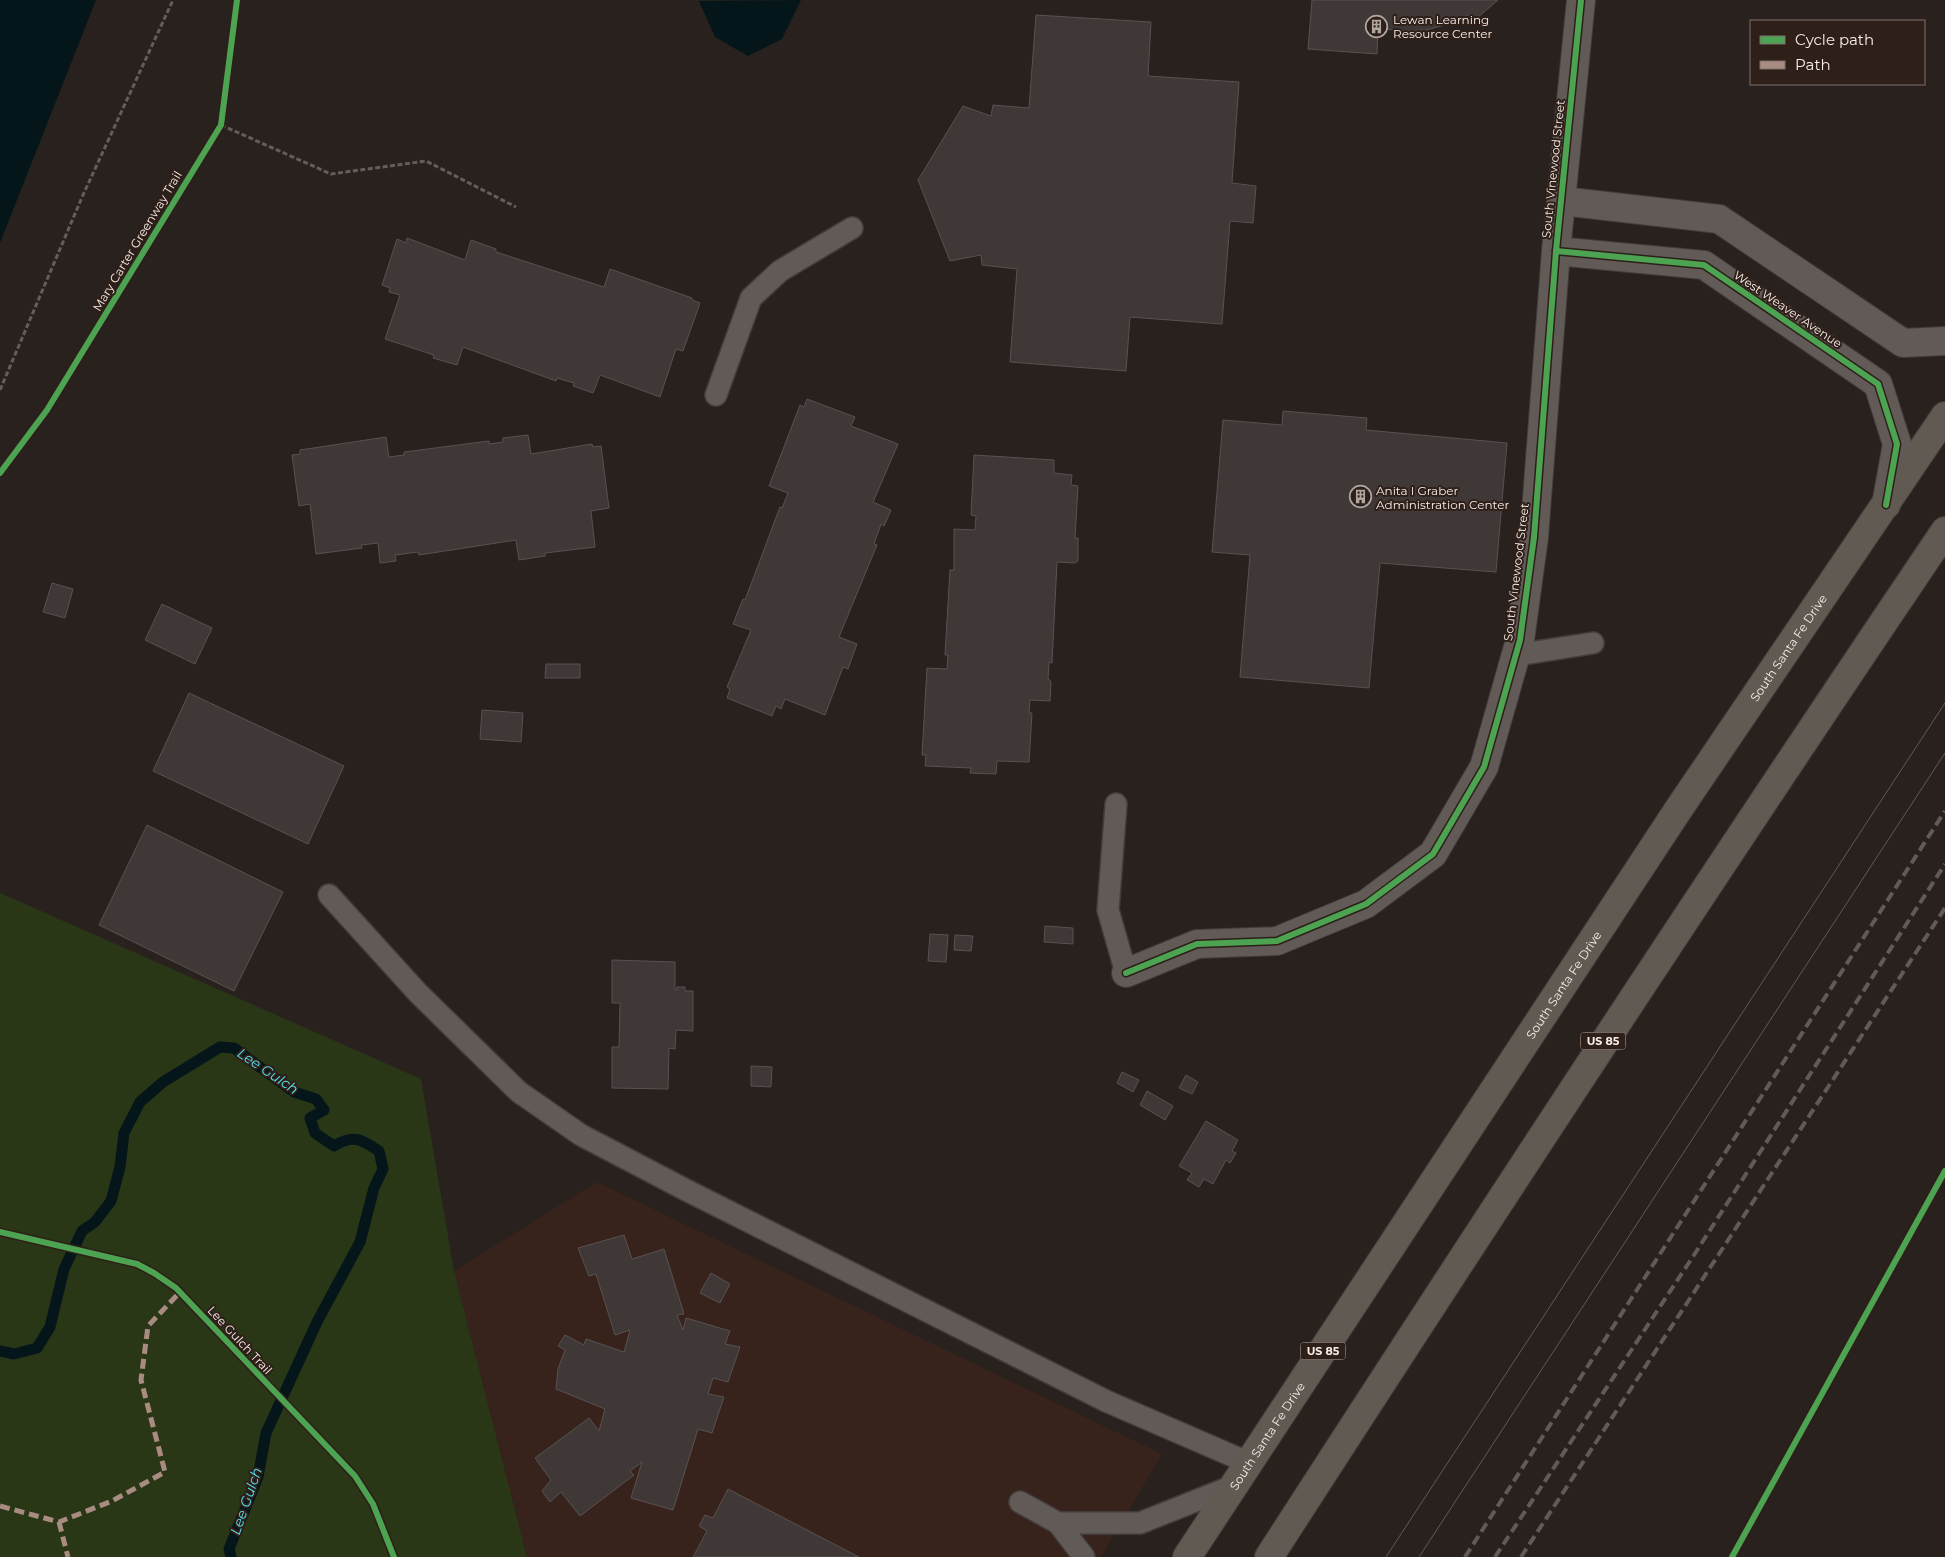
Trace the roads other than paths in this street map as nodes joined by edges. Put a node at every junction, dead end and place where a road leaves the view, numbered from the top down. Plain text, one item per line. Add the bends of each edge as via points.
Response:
1 (1581, 0) edge
2 (1562, 201) junction
3 (852, 228) dead end
4 (1556, 252) junction
5 (1945, 341) edge
6 (716, 395) dead end
7 (1945, 416) edge
8 (1886, 505) junction
9 (1945, 531) edge
10 (1593, 643) dead end
11 (1516, 655) junction
12 (1116, 804) dead end
13 (329, 895) dead end
14 (1126, 973) joint
15 (1249, 1463) junction
16 (1233, 1486) junction
17 (1020, 1502) dead end
18 (1058, 1523) junction
19 (1084, 1557) edge
20 (1187, 1557) edge
21 (1269, 1557) edge

1 - 2 street, South Vinewood Street
2 - 4 street, South Vinewood Street
2 - 5 street via 1719,219 1903,343
3 - 6 lane via 780,270 751,298
4 - 8 street, West Weaver Avenue via 1704,265 1878,384 1897,444
4 - 11 street, South Vinewood Street via 1534,537
7 - 8 highway, South Santa Fe Drive / US 85
8 - 15 highway, South Santa Fe Drive / US 85 via 1678,810
9 - 21 highway, US 85 via 1700,895
10 - 11 lane
11 - 14 street, South Vinewood Street via 1484,766 1433,854 1366,904 1277,941 1197,944
12 - 14 lane via 1108,910
13 - 15 lane via 418,993 518,1092 581,1135 1106,1401
15 - 16 highway, South Santa Fe Drive / US 85
16 - 18 lane via 1140,1523
16 - 20 highway, South Santa Fe Drive / US 85
17 - 18 lane
18 - 19 lane

